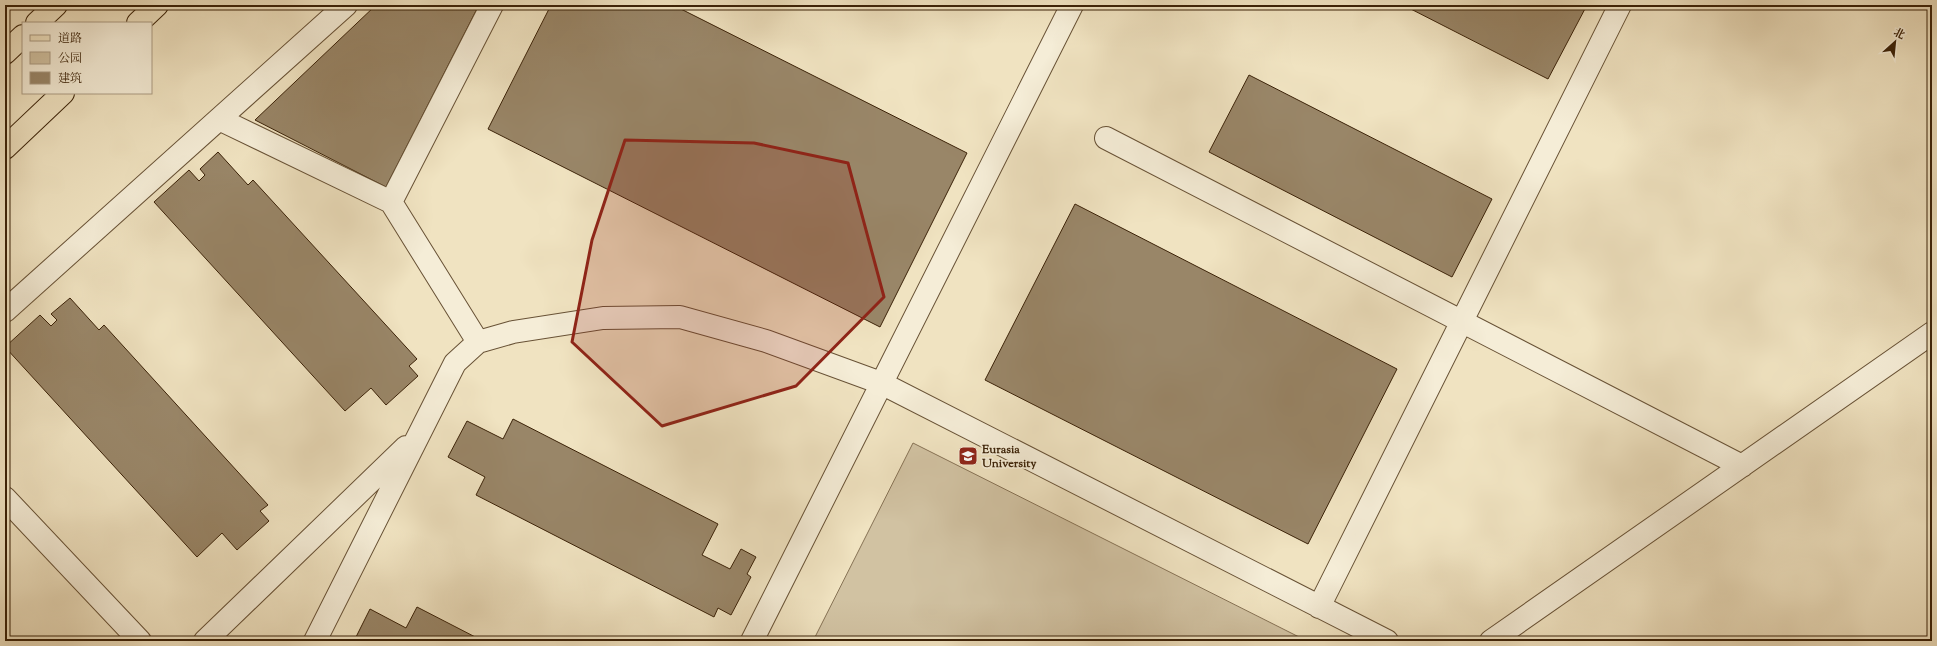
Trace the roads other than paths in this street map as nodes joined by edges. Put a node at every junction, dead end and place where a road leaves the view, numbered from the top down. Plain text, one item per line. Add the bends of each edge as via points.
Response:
1 (56, 5) edge
2 (157, 5) edge
3 (346, 5) edge
4 (492, 5) edge
5 (1072, 5) edge
6 (1620, 5) edge
7 (38, 22) edge
8 (139, 22) edge
9 (22, 37) edge
10 (5, 53) edge
11 (62, 94) edge
12 (219, 119) junction
13 (1106, 138) dead end
14 (5, 148) edge
15 (391, 202) junction
16 (5, 311) edge
17 (1462, 321) junction
18 (1932, 332) edge
19 (478, 342) junction
20 (880, 383) junction
21 (419, 435) junction
22 (1742, 466) junction
23 (5, 498) edge
24 (1319, 607) junction
25 (140, 641) edge
26 (205, 641) edge
27 (315, 641) edge
28 (752, 641) edge
29 (1386, 641) edge
30 (1491, 641) edge

1 - 7 main road
2 - 8 main road
3 - 12 street
4 - 15 street
5 - 20 street
6 - 17 street
9 - 10 main road
11 - 14 main road
12 - 15 street
12 - 16 street
13 - 17 street
15 - 19 street
17 - 22 street
17 - 24 street
18 - 22 street
19 - 20 street via 513,332 603,318 680,317 766,341
19 - 21 street via 454,363
20 - 24 street
20 - 28 street
21 - 26 street
21 - 27 street
22 - 30 street
23 - 25 street
24 - 29 street

